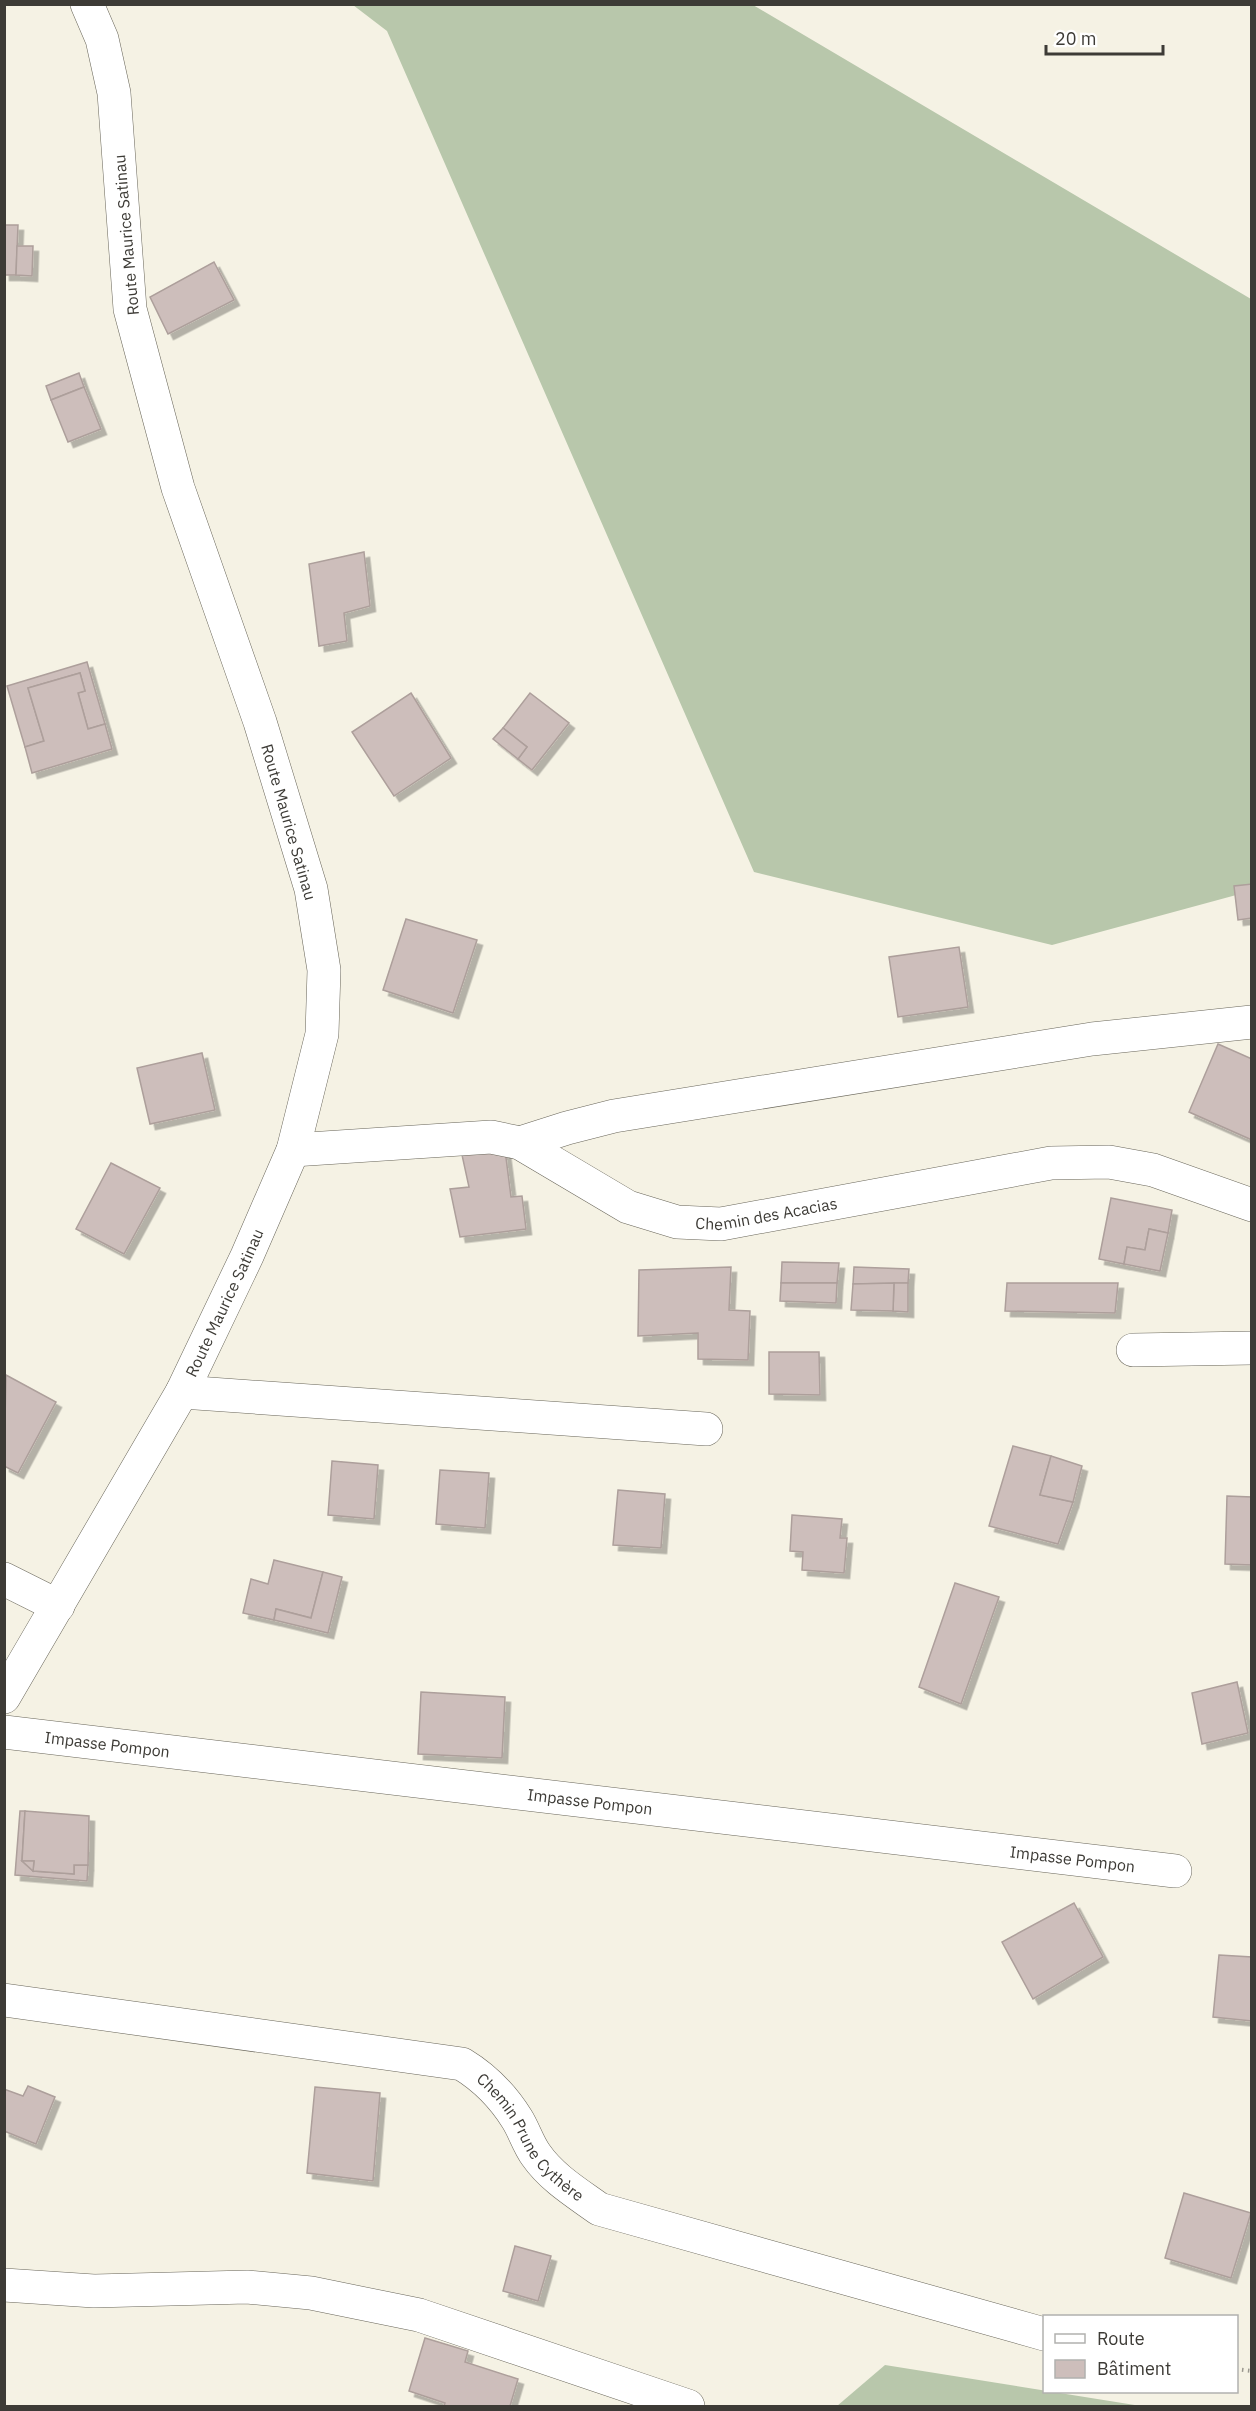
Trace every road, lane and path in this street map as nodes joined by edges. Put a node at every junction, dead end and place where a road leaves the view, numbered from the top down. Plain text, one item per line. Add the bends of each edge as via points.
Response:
1 (87, 4) edge
2 (1251, 1022) edge
3 (520, 1143) junction
4 (293, 1150) junction
5 (1251, 1205) edge
6 (1251, 1348) edge
7 (1133, 1350) dead end
8 (182, 1392) junction
9 (706, 1429) dead end
10 (4, 1578) edge
11 (58, 1606) junction
12 (4, 1697) edge
13 (4, 1732) edge
14 (1175, 1872) dead end
15 (4, 2000) edge
16 (4, 2285) edge
17 (1043, 2334) edge
18 (688, 2406) edge

1 - 4 street, Route Maurice Satinau via 102,39 114,93 130,309 178,488 260,722 311,889 324,969 322,1034
2 - 3 street via 1092,1038 614,1116
3 - 4 street, Chemin des Acacias via 491,1137
3 - 5 street, Chemin des Acacias via 628,1208 677,1222 721,1224 1051,1163 1108,1162 1153,1170
4 - 8 street, Route Maurice Satinau
6 - 7 street
8 - 9 street
8 - 11 street, Route Maurice Satinau
10 - 11 street
11 - 12 street, Route Maurice Satinau
13 - 14 street, Impasse Pompon
15 - 17 street, Chemin Prune Cythère via 462,2064 482,2076 499,2094 536,2155 558,2180 599,2209
16 - 18 street via 94,2291 247,2287 311,2293 419,2315

